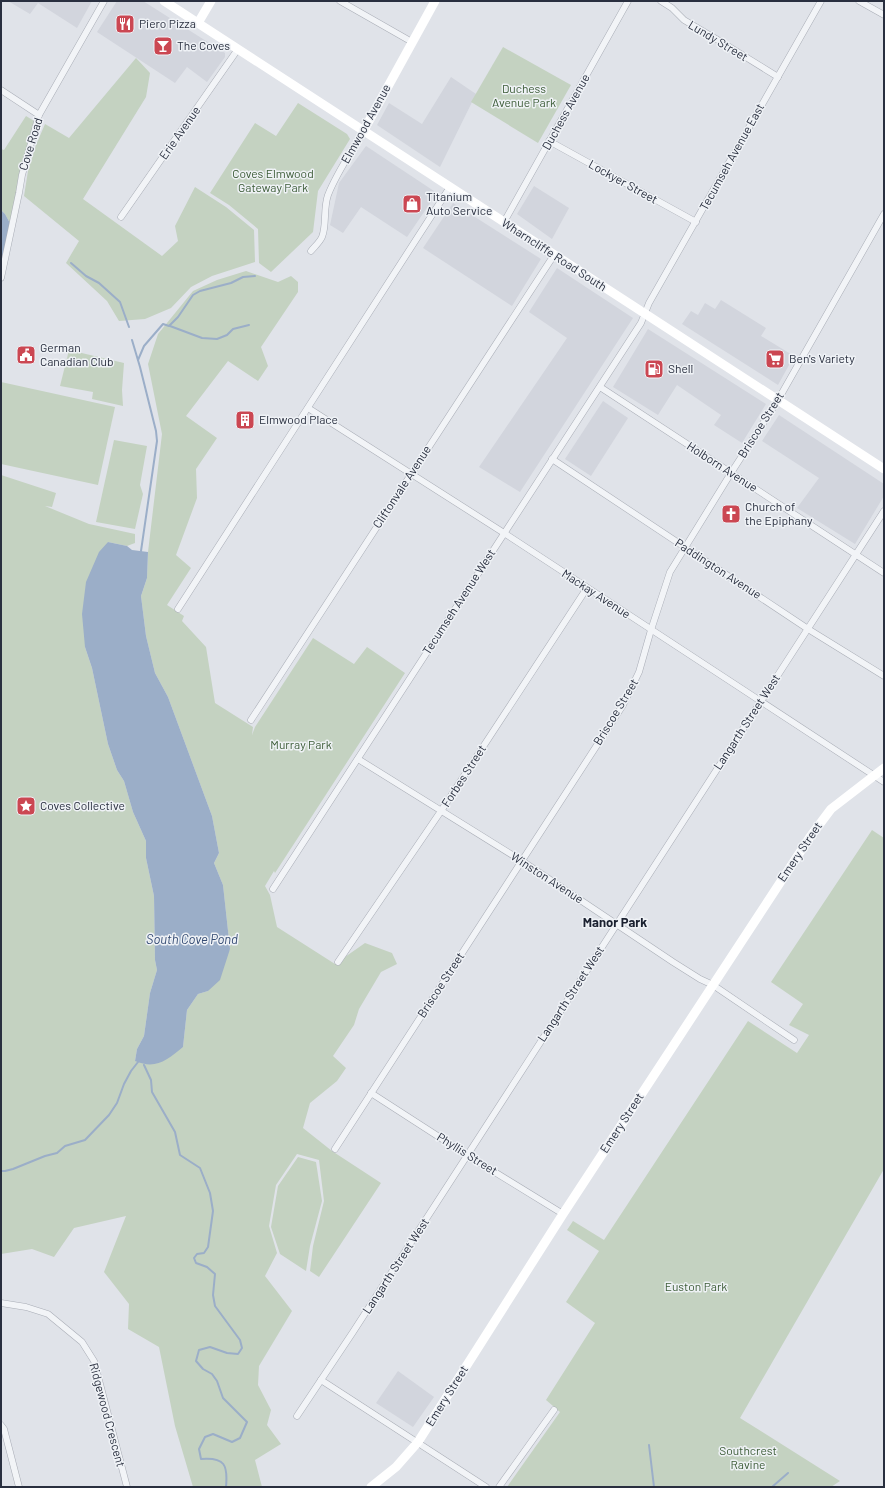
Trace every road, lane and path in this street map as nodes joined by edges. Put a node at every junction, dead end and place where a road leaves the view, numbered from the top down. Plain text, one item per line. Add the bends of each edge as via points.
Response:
1 (104, 1) edge
2 (164, 1) edge
3 (211, 1) edge
4 (340, 1) edge
5 (435, 1) edge
6 (628, 1) edge
7 (661, 1) edge
8 (821, 1) edge
9 (859, 1) edge
10 (884, 15) edge
11 (198, 23) junction
12 (412, 42) junction
13 (238, 49) junction
14 (778, 77) junction
15 (1, 90) edge
16 (39, 115) junction
17 (364, 130) junction
18 (550, 141) junction
19 (450, 187) junction
20 (884, 214) edge
21 (121, 217) dead end
22 (504, 222) junction
23 (696, 222) junction
24 (311, 251) dead end
25 (554, 255) junction
26 (1, 278) edge
27 (645, 314) junction
28 (600, 387) junction
29 (778, 400) junction
30 (308, 408) junction
31 (552, 459) junction
32 (884, 469) edge
33 (731, 473) junction
34 (411, 475) junction
35 (884, 511) edge
36 (504, 534) junction
37 (685, 547) junction
38 (856, 554) junction
39 (884, 573) edge
40 (587, 588) junction
41 (178, 609) dead end
42 (808, 628) junction
43 (651, 630) junction
44 (884, 676) edge
45 (760, 702) junction
46 (251, 720) dead end
47 (358, 760) junction
48 (884, 768) edge
49 (874, 776) junction
50 (884, 782) edge
51 (441, 811) junction
52 (522, 861) junction
53 (273, 889) dead end
54 (616, 924) junction
55 (338, 962) dead end
56 (713, 985) junction
57 (794, 1040) dead end
58 (371, 1093) junction
59 (335, 1149) dead end
60 (467, 1155) junction
61 (563, 1214) junction
62 (1, 1303) edge
63 (321, 1380) junction
64 (554, 1410) dead end
65 (297, 1416) dead end
66 (1, 1425) edge
67 (418, 1442) junction
68 (19, 1487) edge
69 (127, 1487) edge
70 (371, 1487) edge
71 (486, 1487) edge
72 (499, 1487) edge

1 - 16 street, Cove Road
2 - 11 street, Wharncliffe Road South
3 - 11 street
4 - 12 street
5 - 12 street, Elmwood Avenue
6 - 18 street, Duchess Avenue
7 - 14 street, Lundy Street via 684,20
8 - 14 street, Tecumseh Avenue East
9 - 10 street
11 - 13 street, Wharncliffe Road South
12 - 17 street, Elmwood Avenue
13 - 17 street, Wharncliffe Road South
13 - 21 street, Erie Avenue
14 - 23 street, Tecumseh Avenue East
15 - 16 street
16 - 26 street, Cove Road via 22,175
17 - 19 street, Wharncliffe Road South
17 - 24 street, Elmwood Avenue via 335,180 324,208 322,238
18 - 22 street, Duchess Avenue
18 - 23 street, Lockyer Street
19 - 22 street, Wharncliffe Road South
19 - 30 street
20 - 29 street, Briscoe Street
22 - 25 street, Wharncliffe Road South
23 - 27 street, Tecumseh Avenue East
25 - 27 street, Wharncliffe Road South
25 - 34 street, Cliftonvale Avenue
27 - 28 street, Tecumseh Avenue West
27 - 29 street, Wharncliffe Road South
28 - 31 street, Tecumseh Avenue West
28 - 33 street, Holborn Avenue
29 - 32 street, Wharncliffe Road South
29 - 33 street, Briscoe Street
30 - 34 street, Mackay Avenue
30 - 41 street
31 - 36 street, Tecumseh Avenue West
31 - 37 street, Paddington Avenue
33 - 37 street, Briscoe Street
33 - 38 street, Holborn Avenue
34 - 36 street, Mackay Avenue
34 - 46 street, Cliftonvale Avenue
35 - 38 street, Langarth Street West
36 - 40 street, Mackay Avenue
36 - 47 street, Tecumseh Avenue West
37 - 42 street, Paddington Avenue
37 - 43 street, Briscoe Street via 670,572
38 - 39 street, Holborn Avenue
38 - 42 street, Langarth Street West
40 - 43 street, Mackay Avenue
40 - 51 street, Forbes Street
42 - 44 street, Paddington Avenue
42 - 45 street, Langarth Street West
43 - 45 street, Mackay Avenue
43 - 52 street, Briscoe Street via 639,672 623,705
45 - 49 street, Mackay Avenue
45 - 54 street, Langarth Street West
47 - 51 street, Winston Avenue
47 - 53 street, Tecumseh Avenue West
48 - 49 street, Emery Street
49 - 50 street, Mackay Avenue
49 - 56 street, Emery Street via 831,809 819,824
51 - 52 street, Winston Avenue
51 - 55 street, Forbes Street
52 - 54 street, Winston Avenue
52 - 58 street, Briscoe Street
54 - 56 street, Winston Avenue
54 - 60 street, Langarth Street West
56 - 57 street, Winston Avenue
56 - 61 street, Emery Street
58 - 59 street, Briscoe Street
58 - 60 street, Phyllis Street
60 - 61 street, Phyllis Street
60 - 63 street, Langarth Street West
61 - 67 street, Emery Street
62 - 69 street, Ridgewood Crescent via 26,1306 48,1314 82,1342 94,1361
63 - 65 street, Langarth Street West
63 - 67 street
64 - 72 street
66 - 68 street
67 - 70 street, Emery Street via 396,1467
67 - 71 street

